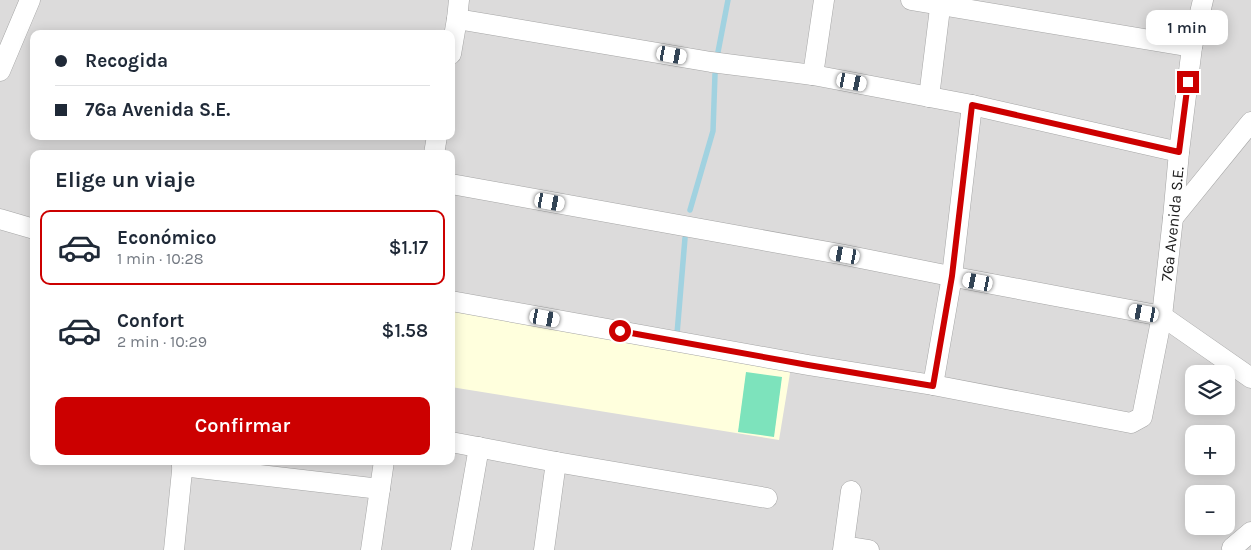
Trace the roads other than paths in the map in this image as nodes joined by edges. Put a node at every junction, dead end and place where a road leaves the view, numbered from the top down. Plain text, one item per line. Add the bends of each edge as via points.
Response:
1 (30, 0) edge
2 (824, 0) edge
3 (911, 0) edge
4 (1203, 0) edge
5 (941, 3) edge
6 (458, 9) edge
7 (455, 30) edge
8 (7, 40) edge
9 (1192, 47) junction
10 (0, 71) edge
11 (813, 75) junction
12 (929, 97) junction
13 (972, 105) junction
14 (1251, 122) edge
15 (1179, 152) junction
16 (455, 185) edge
17 (1173, 218) junction
18 (0, 219) edge
19 (30, 228) edge
20 (952, 276) junction
21 (455, 302) edge
22 (1162, 316) junction
23 (1251, 378) edge
24 (933, 386) junction
25 (455, 443) edge
26 (479, 447) junction
27 (556, 462) junction
28 (183, 465) edge
29 (191, 465) edge
30 (383, 465) edge
31 (380, 489) junction
32 (851, 491) dead end
33 (767, 498) dead end
34 (1251, 532) edge
35 (843, 548) edge
36 (1237, 548) edge
37 (174, 550) edge
38 (371, 550) edge
39 (461, 550) edge
40 (544, 550) edge
41 (869, 550) edge

1 - 8 street
2 - 11 street
3 - 5 street
4 - 9 street, 76a Avenida S.E.
5 - 9 street
5 - 12 street
6 - 7 street
6 - 11 street via 711,62
8 - 10 street
9 - 15 street, 76a Avenida S.E.
11 - 12 street
12 - 13 street
13 - 15 street
13 - 20 street
14 - 17 street
15 - 17 street, 76a Avenida S.E.
16 - 20 street
17 - 22 street, 76a Avenida S.E.
18 - 19 street
20 - 22 street
20 - 24 street
21 - 24 street
22 - 23 street
22 - 24 street, 76a Avenida S.E. via 1142,417 1131,423
25 - 26 street
26 - 27 street
26 - 39 street
27 - 33 street
27 - 40 street
28 - 37 street
29 - 31 street
30 - 31 street
31 - 38 street
32 - 35 street
34 - 36 street
35 - 41 street

